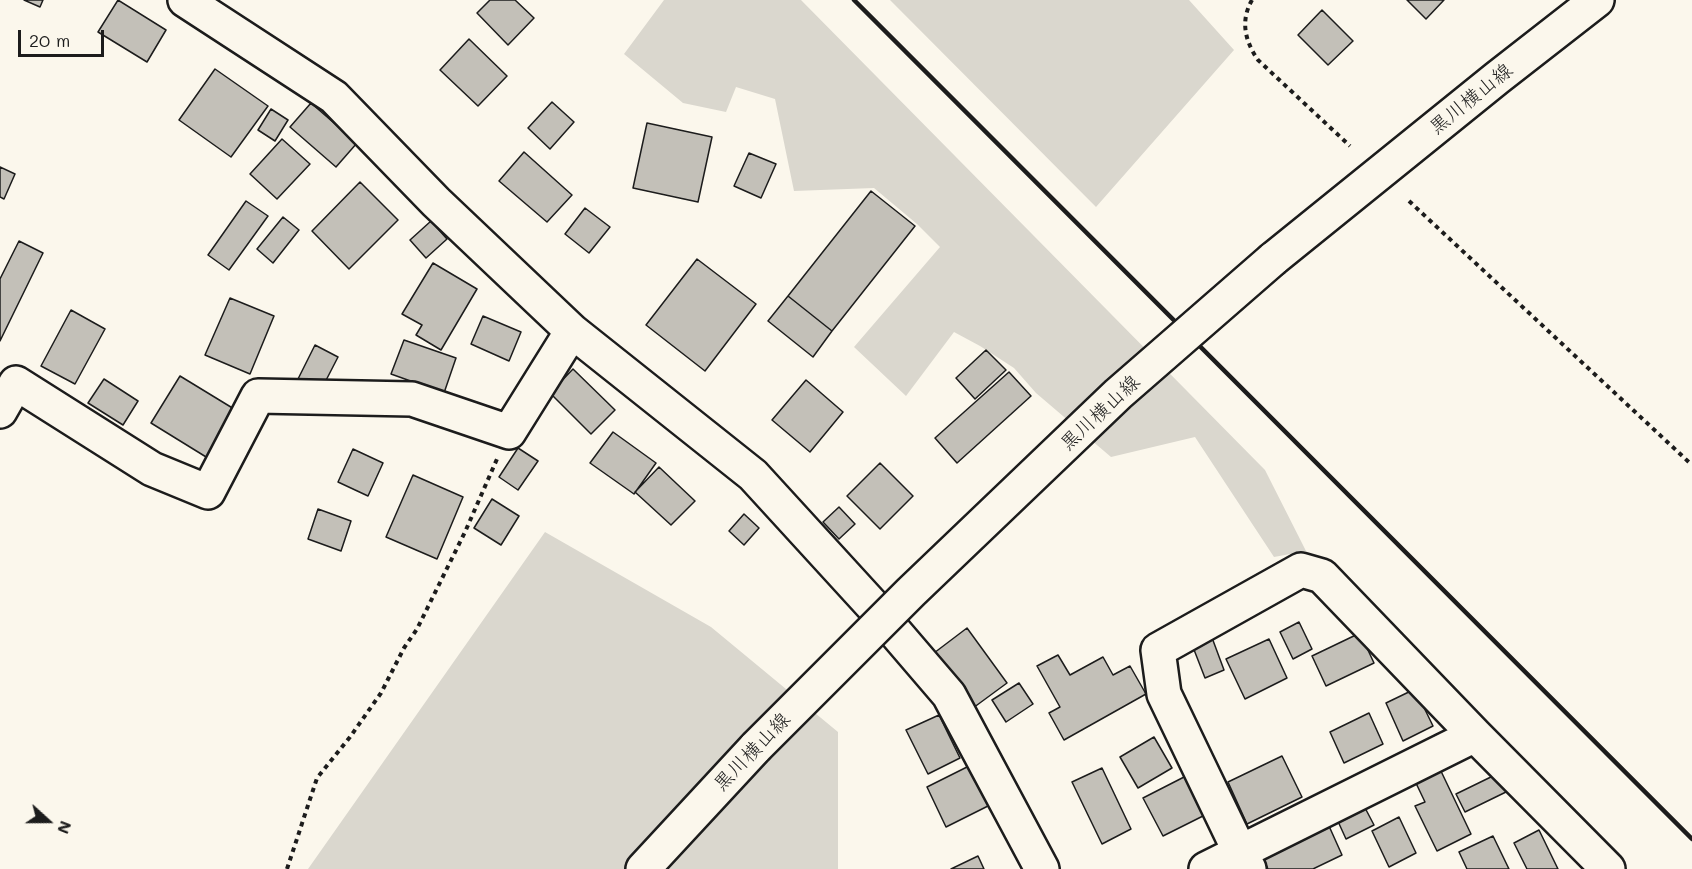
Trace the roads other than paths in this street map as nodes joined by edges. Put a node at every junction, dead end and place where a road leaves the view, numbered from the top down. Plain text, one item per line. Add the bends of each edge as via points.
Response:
1 (185, 0) edge
2 (1597, 0) edge
3 (572, 331) junction
4 (0, 411) edge
5 (1475, 735) junction
6 (1245, 860) edge
7 (1605, 868) edge
8 (643, 869) edge
9 (1042, 869) edge
10 (1206, 869) edge

1 - 3 street via 334,97 436,202
2 - 8 street, 黒川横山線, bridge via 1273,259 1118,394 911,592 756,747
3 - 4 street via 508,432 412,399 258,396 208,492 152,469 16,383
3 - 9 street via 753,476 871,604 949,695
5 - 6 street
5 - 6 street via 1322,576 1301,570 1158,650 1164,694
5 - 7 street
6 - 10 street

